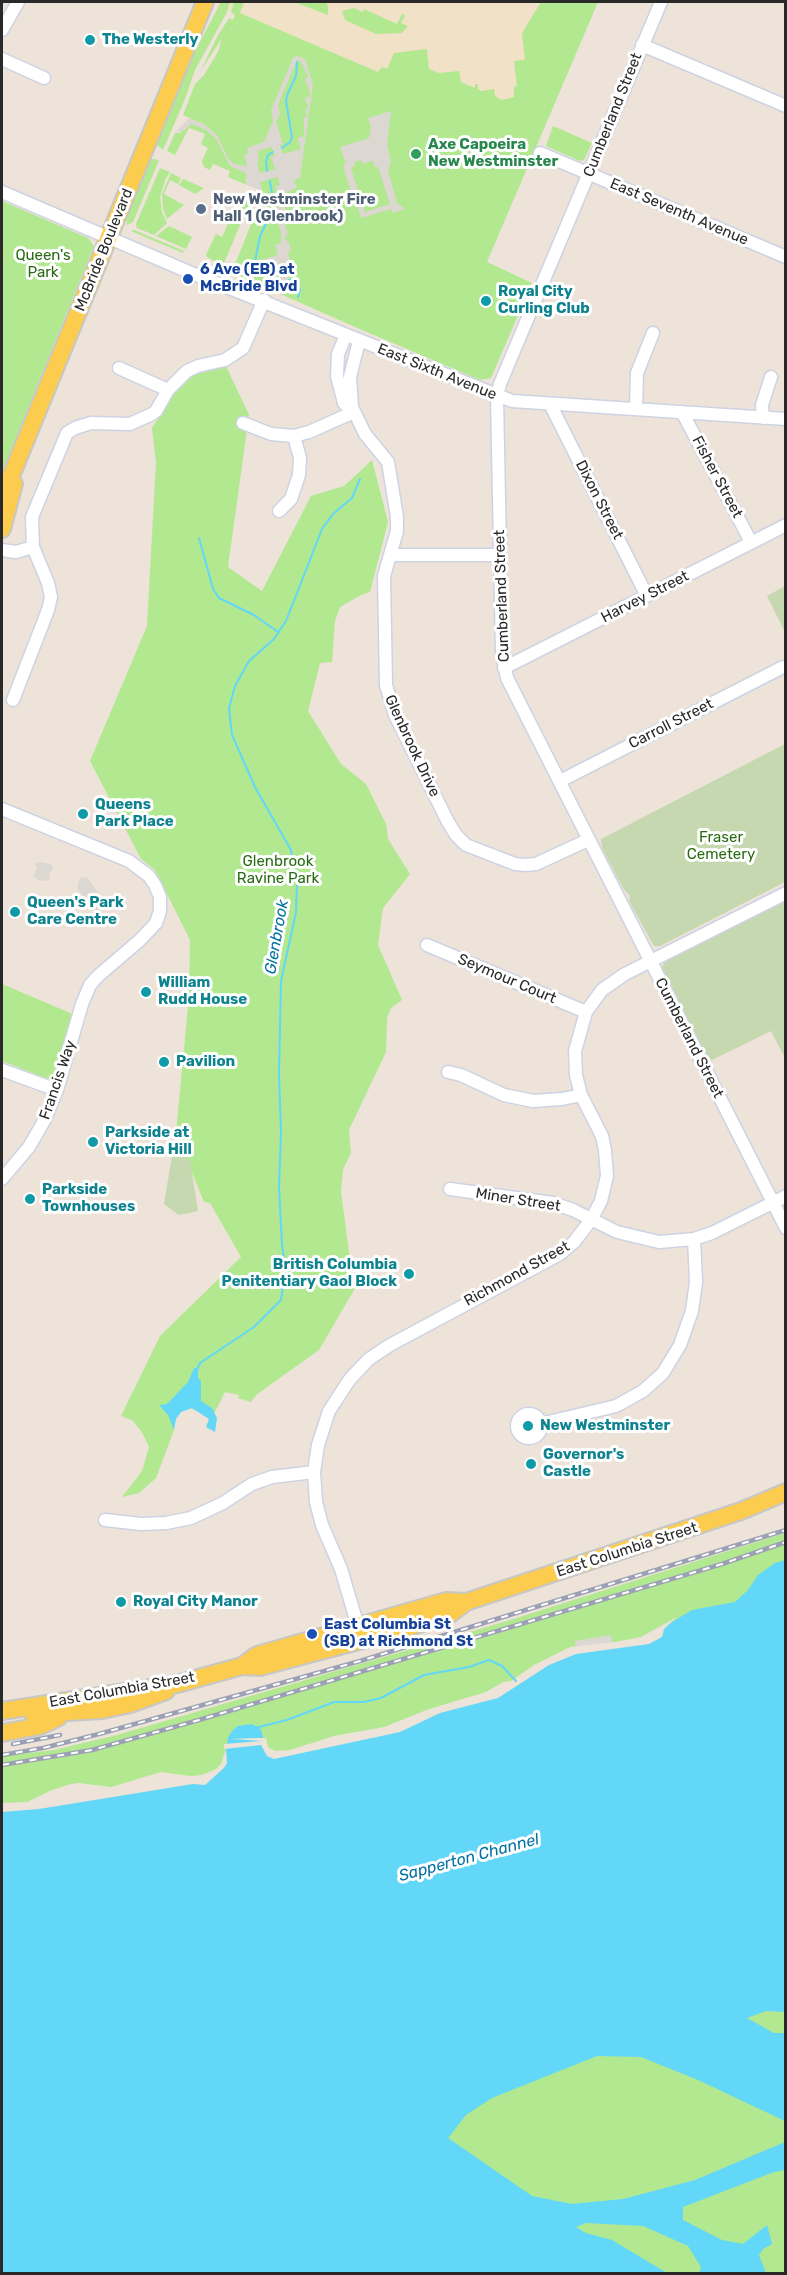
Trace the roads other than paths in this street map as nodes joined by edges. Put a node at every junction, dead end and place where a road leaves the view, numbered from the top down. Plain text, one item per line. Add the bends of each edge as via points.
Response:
1 (18, 2) edge
2 (205, 2) edge
3 (661, 2) edge
4 (2, 30) edge
5 (642, 45) junction
6 (2, 59) edge
7 (44, 78) dead end
8 (786, 106) edge
9 (540, 153) dead end
10 (589, 175) junction
11 (2, 192) edge
12 (108, 238) junction
13 (786, 257) edge
14 (264, 300) junction
15 (653, 333) dead end
16 (346, 335) junction
17 (359, 341) junction
18 (119, 368) dead end
19 (771, 377) dead end
20 (168, 390) junction
21 (497, 396) junction
22 (550, 404) junction
23 (636, 409) junction
24 (354, 412) junction
25 (682, 412) junction
26 (763, 418) junction
27 (786, 419) edge
28 (243, 423) dead end
29 (294, 436) junction
30 (21, 451) junction
31 (2, 498) edge
32 (279, 511) dead end
33 (786, 525) edge
34 (2, 529) edge
35 (751, 542) junction
36 (33, 547) junction
37 (2, 550) edge
38 (390, 555) junction
39 (500, 555) junction
40 (647, 596) junction
41 (783, 667) dead end
42 (504, 668) junction
43 (13, 700) dead end
44 (560, 781) junction
45 (2, 809) edge
46 (588, 840) junction
47 (786, 893) edge
48 (427, 945) dead end
49 (650, 961) junction
50 (586, 1012) junction
51 (2, 1070) edge
52 (448, 1072) dead end
53 (57, 1090) junction
54 (581, 1095) junction
55 (2, 1179) edge
56 (450, 1189) dead end
57 (786, 1196) edge
58 (773, 1203) junction
59 (591, 1220) junction
60 (786, 1228) edge
61 (694, 1239) junction
62 (540, 1424) dead end
63 (314, 1472) junction
64 (786, 1492) edge
65 (105, 1520) dead end
66 (360, 1633) junction
67 (177, 1684) junction
68 (159, 1686) junction
69 (102, 1710) junction
70 (2, 1713) edge
71 (69, 1713) junction
72 (40, 1726) junction
73 (2, 1733) edge

1 - 4 street
2 - 12 main road, McBride Boulevard
3 - 5 street, Cumberland Street
5 - 8 street
5 - 10 street, Cumberland Street
6 - 7 street
9 - 10 street, East Seventh Avenue
10 - 13 street, East Seventh Avenue
10 - 21 street, Cumberland Street
11 - 12 street, East Sixth Avenue
12 - 14 street, East Sixth Avenue
12 - 30 main road, McBride Boulevard
14 - 16 street, East Sixth Avenue
14 - 20 street via 243,348 225,360 187,371
15 - 23 street via 637,373
16 - 17 street, East Sixth Avenue
16 - 24 street, Glenbrook Drive via 338,354 337,376 344,403
17 - 21 street, East Sixth Avenue
17 - 24 street, Glenbrook Drive via 350,377
18 - 20 street
19 - 26 street via 762,405
20 - 36 street via 156,411 144,419 130,424 92,423 67,433 32,517
21 - 22 street, East Sixth Avenue
21 - 39 street, Cumberland Street
22 - 23 street, East Sixth Avenue
22 - 40 street, Dixon Street
23 - 25 street, East Sixth Avenue
24 - 29 street
24 - 38 street, Glenbrook Drive via 390,469 398,525
25 - 26 street, East Sixth Avenue
25 - 35 street, Fisher Street
26 - 27 street, East Sixth Avenue
28 - 29 street via 271,434
29 - 32 street via 300,458 299,475 291,499
30 - 31 main road, McBride Boulevard
30 - 34 main road
33 - 35 street, Harvey Street
35 - 40 street, Harvey Street
36 - 37 street via 16,552
36 - 43 street via 51,597
38 - 39 street
38 - 46 street, Glenbrook Drive via 384,576 388,698 456,835 477,850 525,865 536,864
39 - 42 street, Cumberland Street
40 - 42 street, Harvey Street
41 - 44 street, Carroll Street
42 - 44 street, Cumberland Street
44 - 46 street, Cumberland Street
45 - 53 street, Francis Way via 129,861 149,876 160,897 156,923 90,985
46 - 49 street, Cumberland Street
47 - 49 street, Richmond Street
48 - 50 street, Seymour Court
49 - 50 street, Richmond Street via 602,990
49 - 58 street, Cumberland Street
50 - 54 street, Richmond Street via 575,1051
51 - 53 street
52 - 54 street via 504,1095 533,1101
53 - 55 street, Francis Way via 29,1147
54 - 59 street, Richmond Street via 605,1150 607,1176
56 - 59 street, Miner Street via 553,1203
57 - 58 street, Miner Street
58 - 60 street, Cumberland Street
58 - 61 street, Miner Street
59 - 61 street, Miner Street via 638,1239
59 - 63 street, Richmond Street via 560,1254 369,1359 329,1411
61 - 62 street via 696,1282 692,1311 680,1345 663,1373 643,1391 616,1406
63 - 65 street via 281,1475 252,1484 190,1518 141,1524
63 - 66 street, Richmond Street via 322,1525
64 - 66 main road, East Columbia Street via 741,1511 466,1602 450,1614
66 - 67 main road, East Columbia Street via 260,1667 242,1666
67 - 68 main road, East Columbia Street
67 - 69 main road via 161,1695
68 - 70 main road, East Columbia Street
68 - 71 main road
69 - 71 main road
69 - 72 main road
70 - 71 main road
71 - 72 main road
72 - 73 main road

